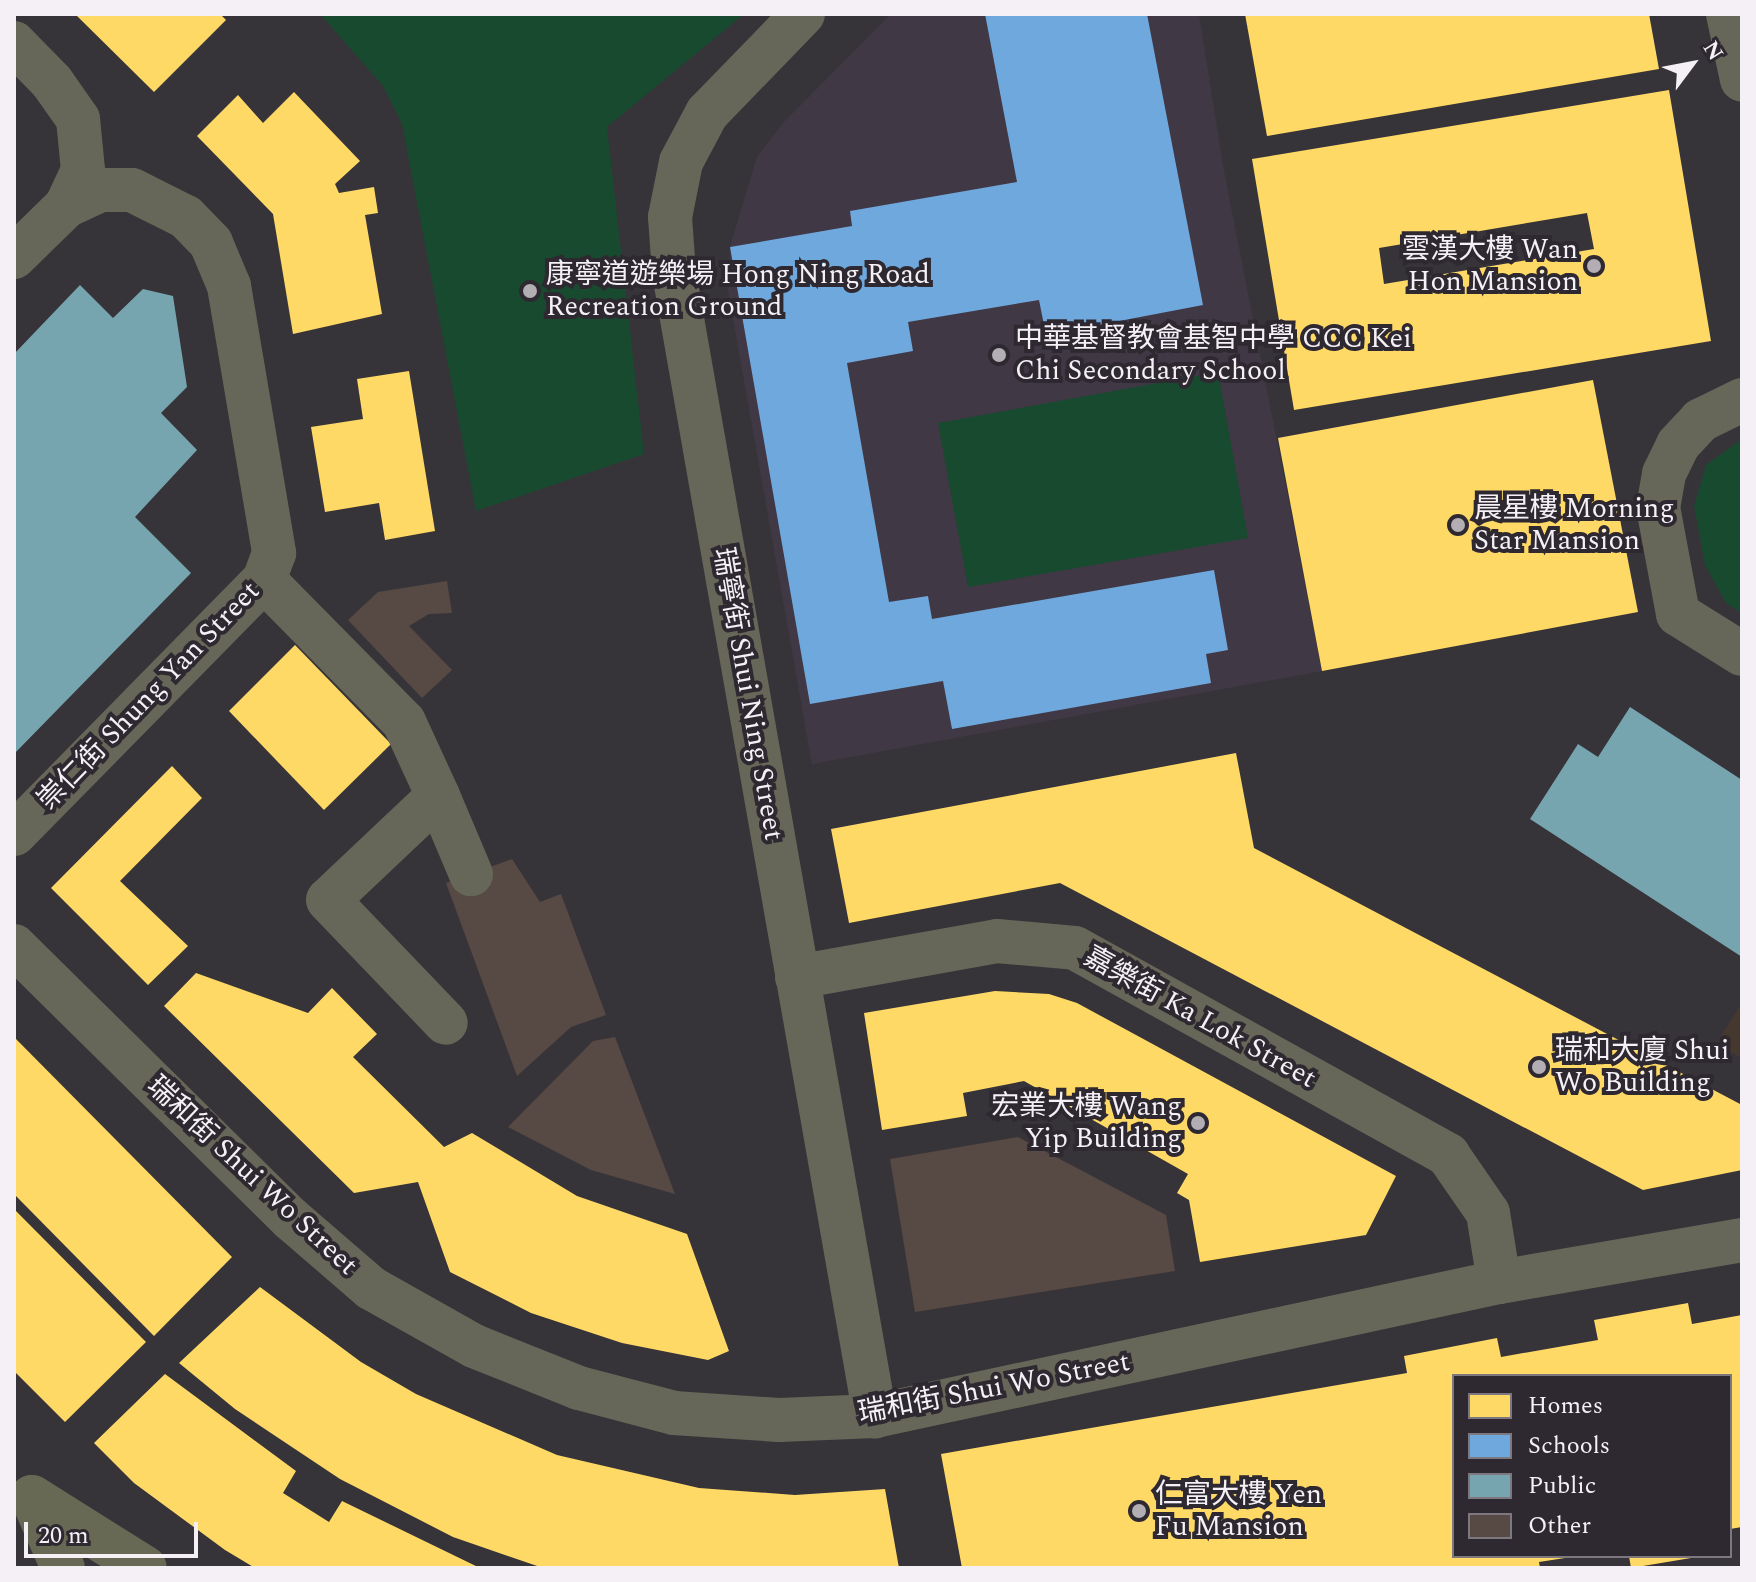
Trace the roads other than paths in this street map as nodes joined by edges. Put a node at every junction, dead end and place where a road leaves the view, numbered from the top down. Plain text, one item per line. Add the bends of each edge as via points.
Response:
1 (803, 14) edge
2 (1728, 14) edge
3 (14, 43) edge
4 (1742, 80) edge
5 (66, 206) junction
6 (14, 257) edge
7 (1742, 400) edge
8 (264, 580) junction
9 (1742, 654) edge
10 (438, 796) junction
11 (14, 834) edge
12 (471, 874) dead end
13 (14, 946) edge
14 (797, 977) junction
15 (446, 1023) dead end
16 (1742, 1240) edge
17 (1499, 1282) junction
18 (875, 1416) junction
19 (23, 1489) edge
20 (63, 1568) edge
21 (101, 1568) edge
22 (145, 1568) edge

1 - 14 street, 瑞寧街 Shui Ning Street via 707,113 681,162 670,217 674,273
2 - 4 street
3 - 5 street via 78,119 83,170
5 - 6 street
5 - 8 street, 崇仁街 Shung Yan Street via 100,190 132,190 186,217 211,243 229,286 274,553
7 - 9 street via 1701,420 1678,445 1664,474 1658,507 1678,614
8 - 10 street via 404,722
8 - 11 street, 崇仁街 Shung Yan Street
10 - 12 street
10 - 15 street via 328,900
13 - 18 street, 瑞和街 Shui Wo Street via 291,1219 371,1288 474,1346 579,1388 674,1413 779,1420
14 - 17 street, 嘉樂街 Ka Lok Street via 997,941 1075,948 1448,1155 1488,1213
14 - 18 street, 瑞寧街 Shui Ning Street
16 - 17 street, 瑞和街 Shui Wo Street
17 - 18 street, 瑞和街 Shui Wo Street
19 - 20 main road
19 - 21 main road via 79,1540
19 - 22 main road

